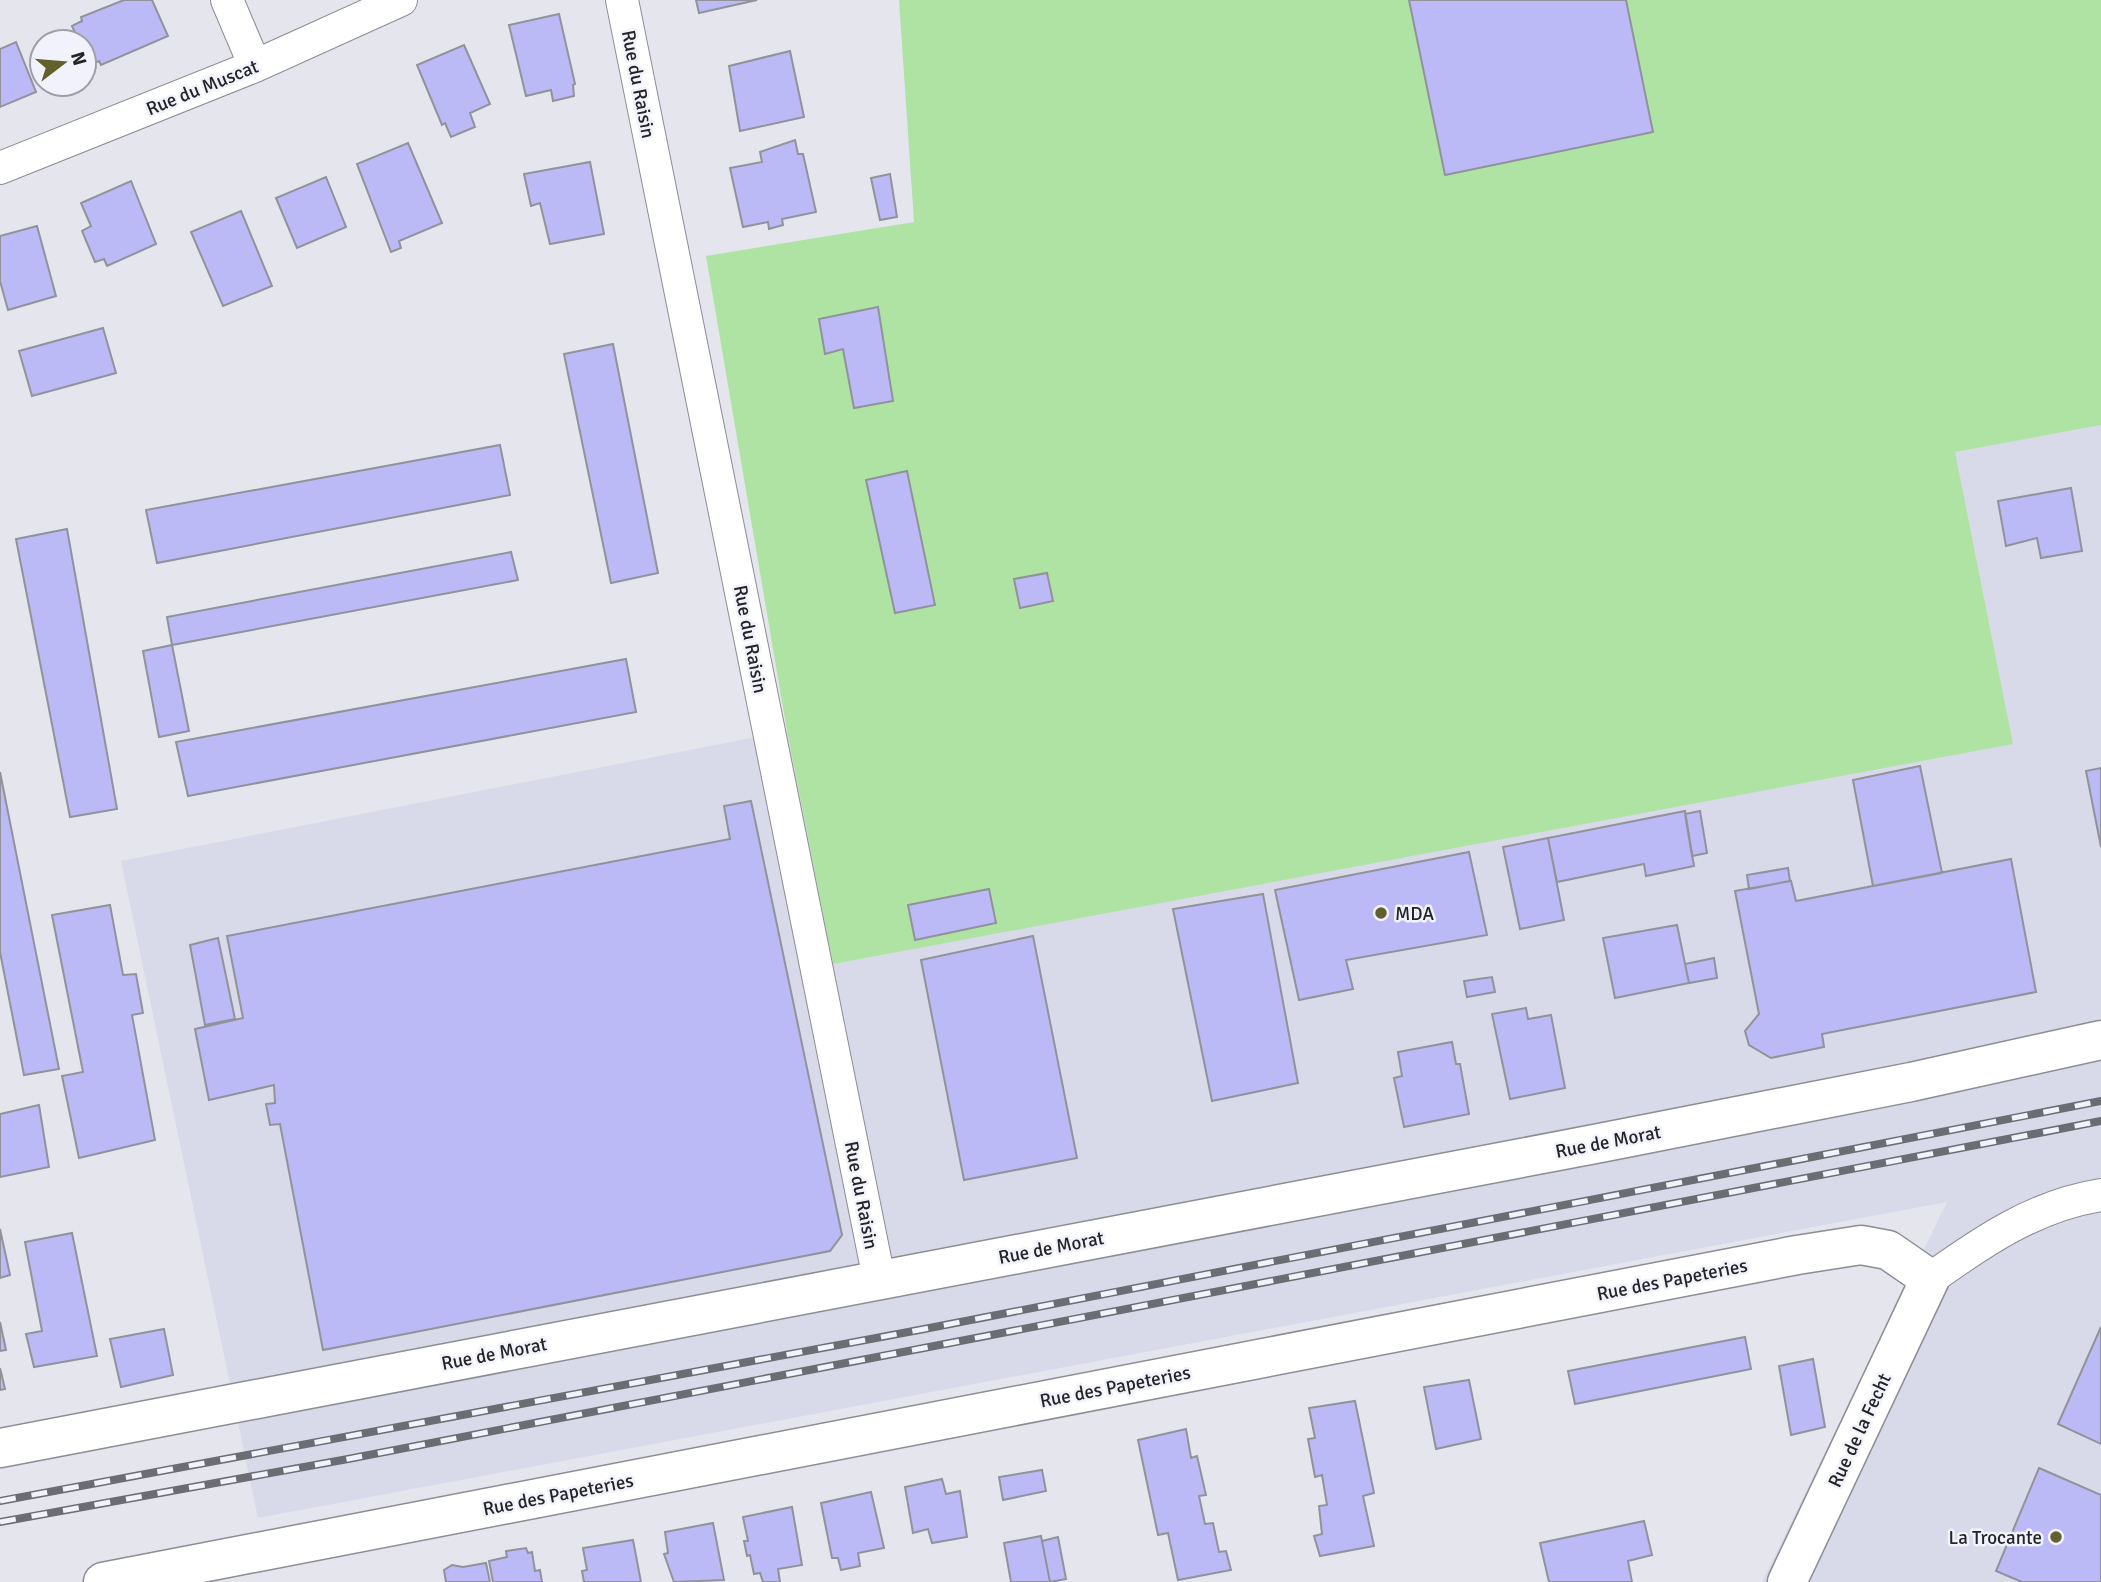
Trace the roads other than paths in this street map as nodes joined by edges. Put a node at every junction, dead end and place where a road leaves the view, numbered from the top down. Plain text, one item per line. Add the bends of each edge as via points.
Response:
1 (227, 0) edge
2 (401, 0) edge
3 (622, 0) edge
4 (255, 66) junction
5 (0, 167) edge
6 (2101, 1040) edge
7 (2101, 1195) edge
8 (879, 1279) junction
9 (1930, 1279) junction
10 (0, 1448) edge
11 (103, 1582) edge
12 (1787, 1582) edge

1 - 4 street
2 - 4 street, Rue du Muscat
3 - 8 street, Rue du Raisin
4 - 5 street, Rue du Muscat
6 - 8 street, Rue de Morat via 1911,1082
7 - 9 street via 2023,1218
8 - 10 street, Rue de Morat
9 - 11 street, Rue des Papeteries via 1879,1248 1861,1245 1797,1255
9 - 12 street, Rue de la Fecht

